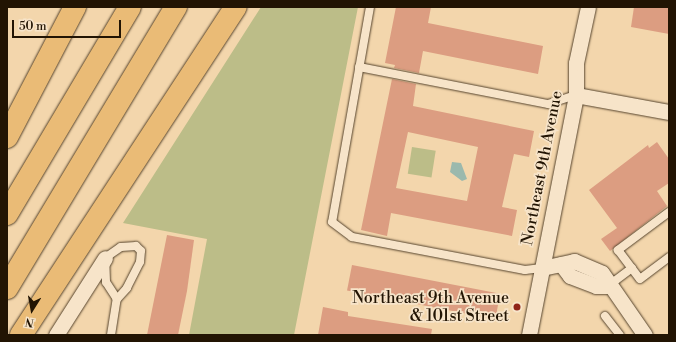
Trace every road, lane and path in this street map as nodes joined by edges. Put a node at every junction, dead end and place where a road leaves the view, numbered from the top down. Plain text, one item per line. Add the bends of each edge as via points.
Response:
1 (75, 7) edge
2 (130, 7) edge
3 (176, 7) edge
4 (236, 7) edge
5 (370, 7) edge
6 (588, 7) edge
7 (359, 67) junction
8 (576, 95) junction
9 (669, 112) edge
10 (7, 137) edge
11 (669, 212) edge
12 (7, 214) edge
13 (669, 257) edge
14 (105, 258) junction
15 (542, 268) junction
16 (632, 268) junction
17 (608, 286) junction
18 (7, 288) edge
19 (117, 299) junction
20 (606, 316) dead end
21 (21, 335) edge
22 (56, 335) edge
23 (111, 335) edge
24 (529, 335) edge
25 (620, 335) edge
26 (645, 335) edge

1 - 10 highway
2 - 12 highway
3 - 18 highway
4 - 21 highway
5 - 7 lane
6 - 8 street, Northeast 9th Avenue via 576,63
7 - 8 lane via 548,104
7 - 15 lane via 332,222 352,237 525,270
8 - 9 street
8 - 15 street, Northeast 9th Avenue
11 - 16 lane via 618,250
13 - 16 lane via 640,279
14 - 19 lane via 106,282
14 - 19 lane via 130,245 141,251 135,273
14 - 22 street
15 - 17 street via 561,264 570,276 596,286
15 - 24 street, Northeast 9th Avenue
16 - 17 lane
17 - 26 street
19 - 23 lane
20 - 25 lane

